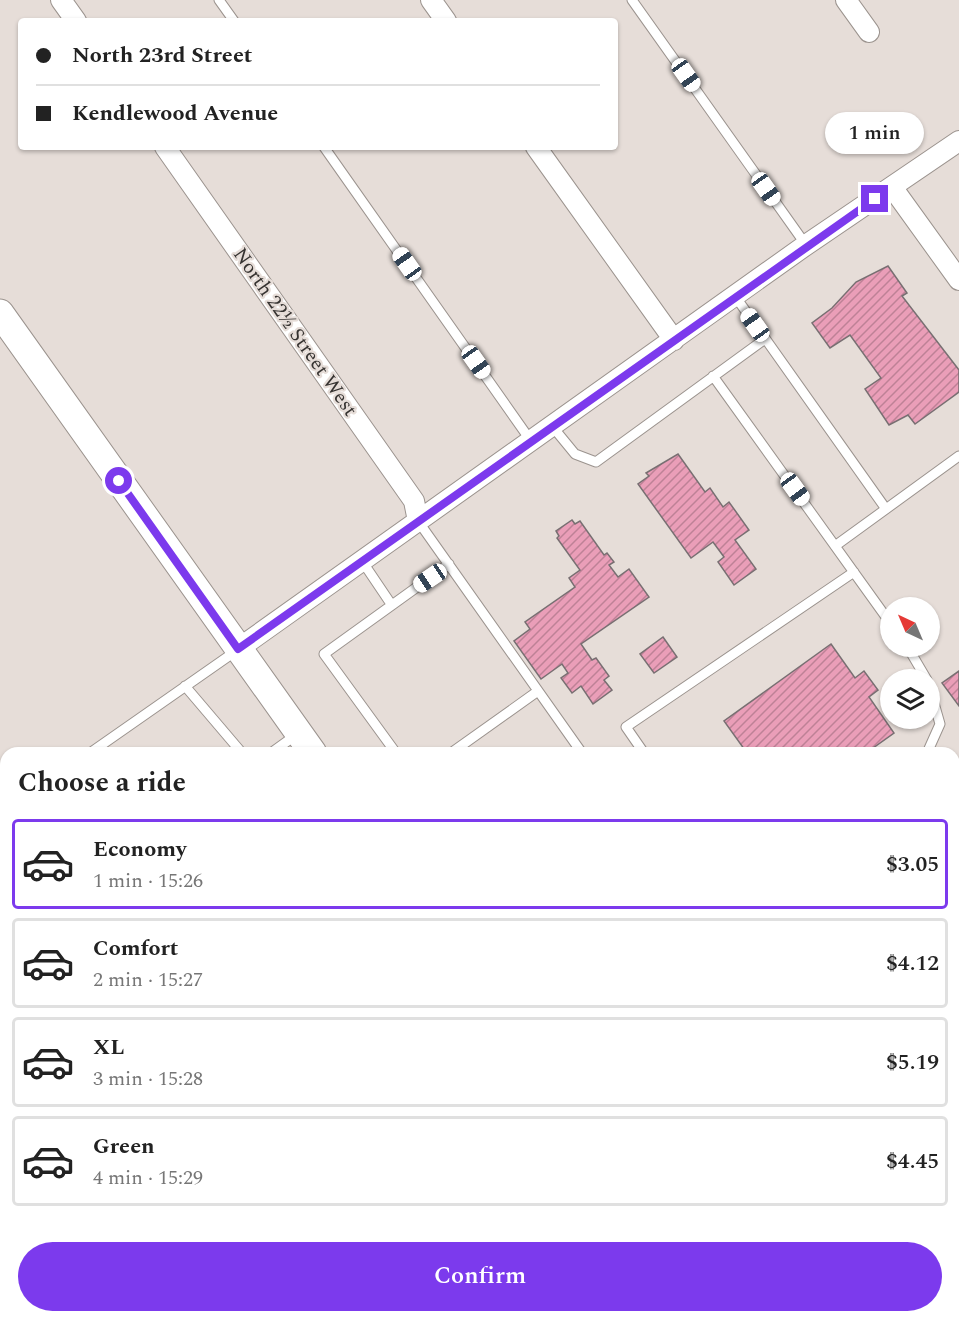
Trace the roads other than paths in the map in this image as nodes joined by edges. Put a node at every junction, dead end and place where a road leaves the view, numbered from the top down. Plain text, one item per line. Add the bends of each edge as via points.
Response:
1 (61, 0) edge
2 (219, 0) edge
3 (430, 0) edge
4 (632, 0) edge
5 (846, 0) edge
6 (74, 18) edge
7 (232, 18) edge
8 (444, 18) edge
9 (869, 32) dead end
10 (959, 141) edge
11 (167, 150) edge
12 (326, 150) edge
13 (538, 150) edge
14 (892, 187) junction
15 (806, 245) junction
16 (959, 280) edge
17 (735, 297) junction
18 (0, 313) edge
19 (765, 339) junction
20 (674, 340) junction
21 (713, 376) junction
22 (552, 426) junction
23 (531, 441) junction
24 (959, 456) edge
25 (886, 509) junction
26 (418, 521) junction
27 (836, 546) junction
28 (362, 561) junction
29 (449, 564) junction
30 (854, 572) junction
31 (391, 604) junction
32 (880, 609) edge
33 (238, 649) junction
34 (185, 686) junction
35 (538, 691) junction
36 (938, 729) edge
37 (306, 743) edge
38 (99, 747) edge
39 (237, 747) edge
40 (392, 747) edge
41 (459, 747) edge
42 (578, 747) edge
43 (640, 747) edge
44 (930, 747) edge

1 - 6 street
2 - 7 lane
3 - 8 street
4 - 15 lane
5 - 9 street
10 - 14 street
11 - 26 street, North 22½ Street West via 414,501
12 - 23 lane
13 - 20 street
14 - 15 street
14 - 16 street
15 - 17 street
17 - 19 lane
17 - 20 street
18 - 33 main road
19 - 21 lane
19 - 25 lane
20 - 22 street
21 - 22 lane via 596,462 574,454
21 - 27 lane
22 - 23 street
23 - 26 street
24 - 25 lane
25 - 27 lane
26 - 28 street
26 - 29 lane
27 - 30 lane
28 - 31 lane
28 - 33 street
29 - 31 lane
29 - 35 lane
30 - 32 lane
30 - 43 lane via 626,727
31 - 40 lane via 324,654
33 - 34 lane
33 - 37 main road
34 - 38 lane
34 - 39 lane
35 - 41 lane
35 - 42 lane
36 - 44 lane

